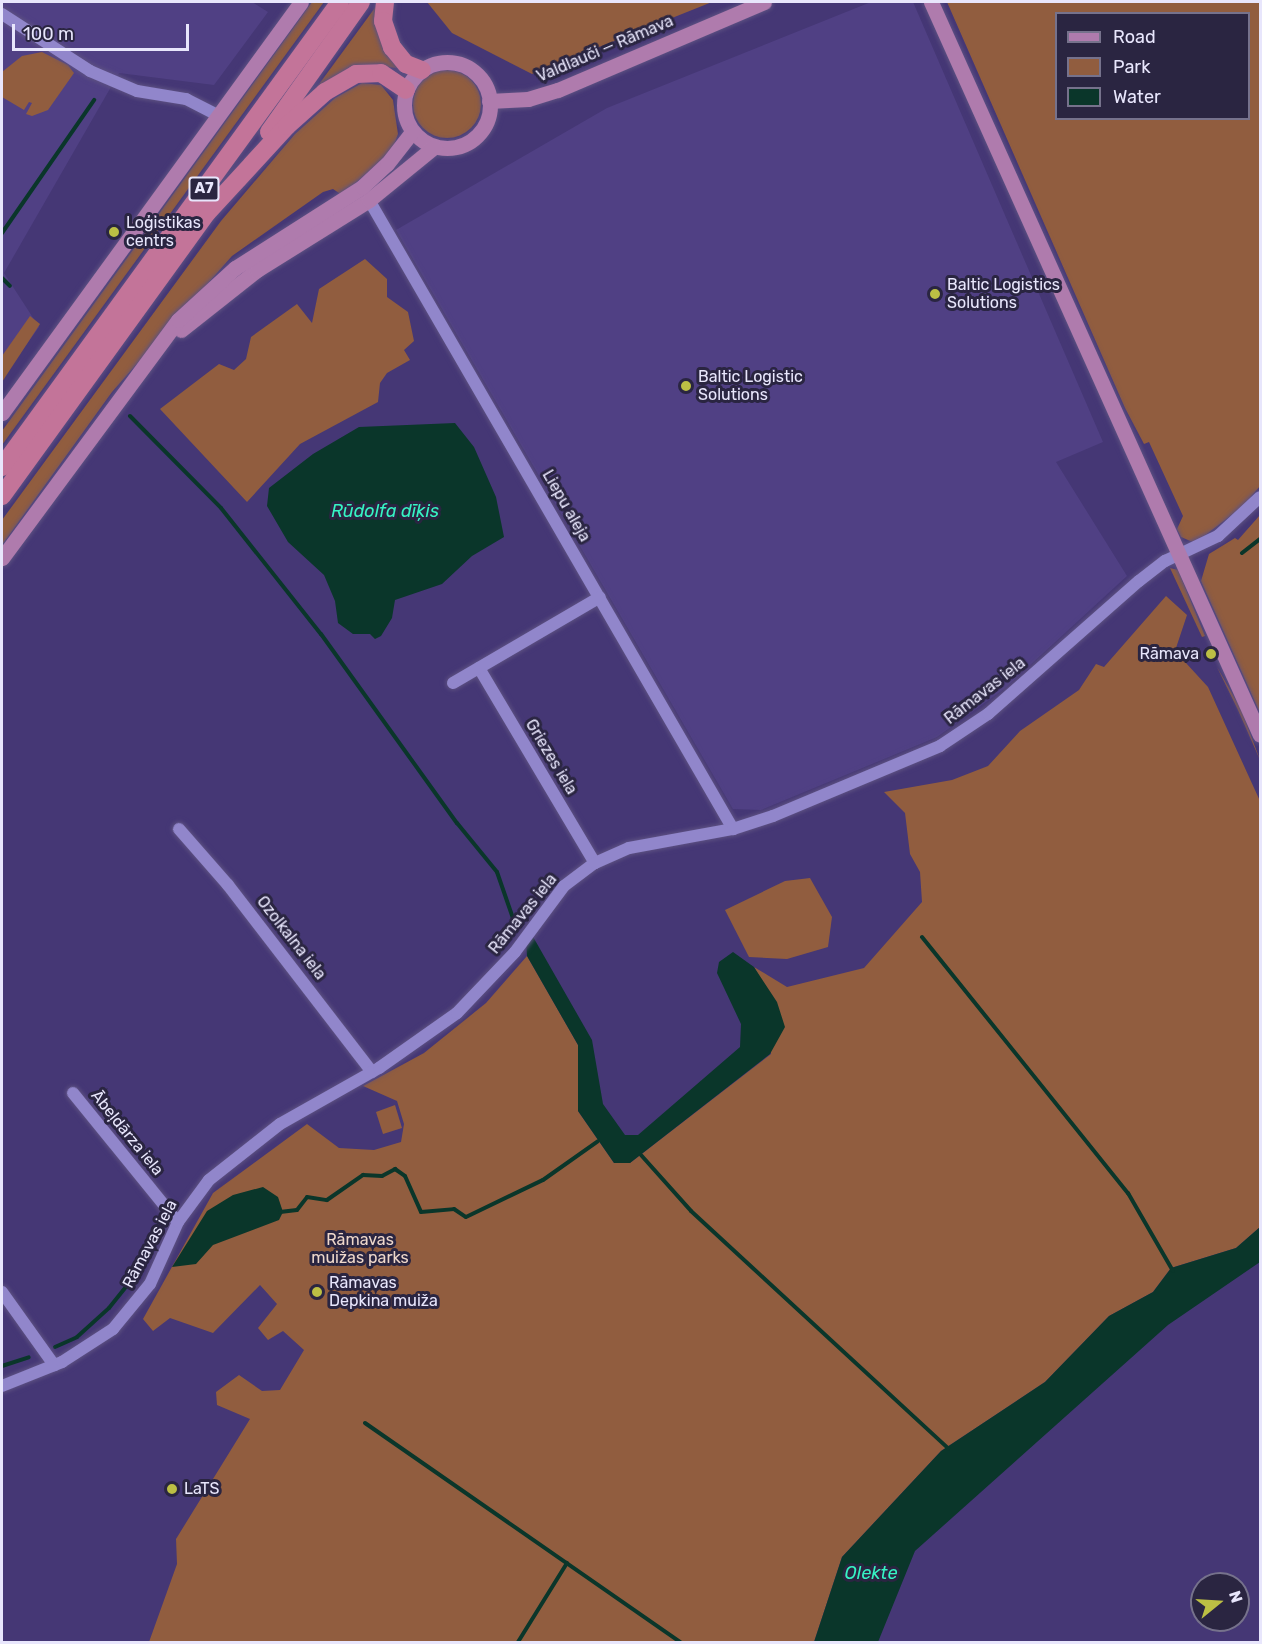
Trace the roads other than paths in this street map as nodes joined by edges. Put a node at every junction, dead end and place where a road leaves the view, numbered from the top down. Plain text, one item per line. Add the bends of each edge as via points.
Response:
1 (301, 2) edge
2 (340, 2) edge
3 (361, 2) edge
4 (385, 2) edge
5 (764, 2) edge
6 (932, 2) edge
7 (2, 14) edge
8 (422, 70) junction
9 (406, 90) junction
10 (489, 101) junction
11 (219, 115) junction
12 (412, 132) junction
13 (434, 147) junction
14 (237, 177) junction
15 (369, 200) junction
16 (160, 345) junction
17 (2, 413) edge
18 (2, 466) edge
19 (2, 496) edge
20 (1260, 497) edge
21 (1180, 555) junction
22 (2, 558) edge
23 (600, 597) junction
24 (479, 668) junction
25 (453, 683) dead end
26 (1260, 735) edge
27 (734, 829) junction
28 (179, 830) dead end
29 (595, 863) junction
30 (372, 1072) junction
31 (74, 1093) dead end
32 (178, 1222) junction
33 (2, 1292) edge
34 (54, 1365) junction
35 (2, 1386) edge

1 - 11 main road
2 - 18 highway, A7
3 - 14 highway, A7
4 - 8 highway via 383,21 392,47 406,64
5 - 10 main road, Valdlauči — Rāmava via 558,90 528,99
6 - 21 main road
7 - 11 street via 90,71 137,92 186,99
8 - 9 main road
8 - 10 main road via 444,62 461,64 479,77
9 - 12 main road via 404,114
9 - 14 highway via 389,76 372,71 344,80 302,112
10 - 13 main road via 489,114 476,136 453,148
11 - 17 main road
12 - 13 main road
12 - 16 main road via 387,164 362,187 222,279 178,320
13 - 15 main road
14 - 19 highway, A7
15 - 16 main road via 265,265
15 - 23 street, Liepu aleja
16 - 22 main road
20 - 21 street, Rāmavas iela via 1218,536
21 - 26 main road
21 - 27 street, Rāmavas iela via 1139,581 988,714 940,746
23 - 24 street
23 - 27 street, Liepu aleja
24 - 25 street
24 - 29 street, Griezes iela
27 - 29 street, Rāmavas iela via 629,848
28 - 30 street, Ozolkalna iela via 228,885
29 - 30 street, Rāmavas iela via 564,886 515,952 457,1013
30 - 32 street, Rāmavas iela via 314,1102 239,1153 209,1180
31 - 32 street, Ābeļdārza iela
32 - 34 street, Rāmavas iela via 150,1284 128,1315 98,1343
33 - 34 street
34 - 35 street, Rāmavas iela

